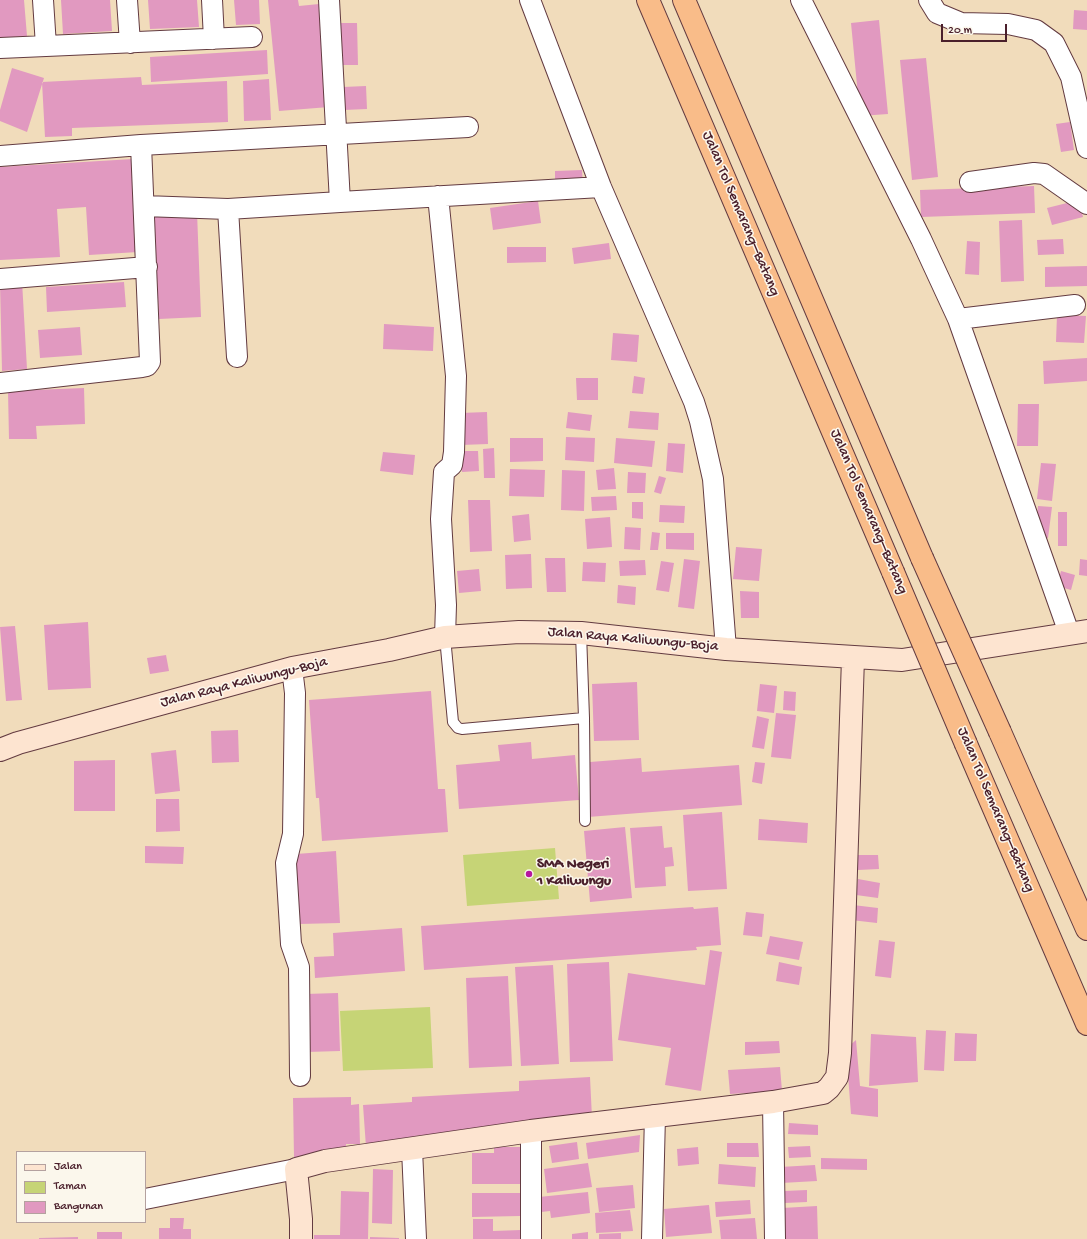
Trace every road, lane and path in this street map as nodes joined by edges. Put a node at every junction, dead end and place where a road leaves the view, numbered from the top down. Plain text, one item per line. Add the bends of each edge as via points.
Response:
1 (43, 0) edge
2 (127, 0) edge
3 (212, 0) edge
4 (329, 0) edge
5 (530, 0) edge
6 (648, 0) edge
7 (684, 0) edge
8 (801, 0) edge
9 (929, 0) edge
10 (252, 37) dead end
11 (214, 39) junction
12 (130, 43) junction
13 (46, 46) junction
14 (0, 48) edge
15 (468, 127) dead end
16 (336, 133) junction
17 (141, 145) junction
18 (1087, 148) edge
19 (0, 156) edge
20 (970, 182) dead end
21 (601, 187) junction
22 (438, 196) junction
23 (340, 202) junction
24 (1087, 204) edge
25 (144, 206) junction
26 (228, 209) junction
27 (147, 268) junction
28 (0, 279) edge
29 (1075, 305) dead end
30 (958, 318) junction
31 (237, 356) dead end
32 (0, 383) edge
33 (1078, 632) edge
34 (581, 633) junction
35 (445, 636) junction
36 (726, 649) junction
37 (852, 658) junction
38 (292, 668) junction
39 (584, 718) junction
40 (0, 750) edge
41 (585, 821) dead end
42 (1087, 929) edge
43 (1087, 1024) edge
44 (300, 1076) dead end
45 (773, 1102) junction
46 (655, 1115) junction
47 (531, 1131) junction
48 (412, 1149) junction
49 (296, 1169) junction
50 (146, 1199) edge
51 (301, 1239) edge
52 (416, 1239) edge
53 (530, 1239) edge
54 (652, 1239) edge
55 (775, 1239) edge

1 - 13 street
2 - 12 street
3 - 11 street
4 - 16 street
5 - 21 street
6 - 43 highway, Jalan Tol Semarang–Batang, bridge
7 - 42 highway, bridge via 922,558
8 - 30 street via 918,232
9 - 18 street via 937,13 961,23 1008,24 1036,30 1054,43 1071,77
10 - 11 street
11 - 12 street
12 - 13 street
13 - 14 street
15 - 16 street
16 - 17 street
16 - 23 street
17 - 19 street
17 - 25 street
20 - 24 street via 1034,173 1044,174
21 - 22 street
21 - 36 street via 700,421 713,479
22 - 23 street
22 - 35 street via 456,376 454,452 452,465 444,472 442,519
23 - 26 street
25 - 26 street
25 - 27 street
26 - 31 street
27 - 28 street
27 - 32 street via 150,362 147,366
29 - 30 street
30 - 33 street
33 - 37 main road, Jalan Raya Kaliwungu-Boja via 917,659
34 - 35 main road, Jalan Raya Kaliwungu-Boja via 519,632
34 - 36 main road, Jalan Raya Kaliwungu-Boja
34 - 39 lane
35 - 38 main road, Jalan Raya Kaliwungu-Boja via 389,650
35 - 39 lane via 453,722 458,728
36 - 37 main road, Jalan Raya Kaliwungu-Boja
37 - 45 main road via 839,1069 834,1083 823,1093
38 - 40 main road, Jalan Raya Kaliwungu-Boja
38 - 44 street via 295,693 293,834 286,863 291,944 299,967
39 - 41 lane
45 - 46 main road
45 - 55 street
46 - 47 main road
46 - 54 street
47 - 48 main road
47 - 53 street
48 - 49 main road via 325,1161
48 - 52 street
49 - 50 street
49 - 51 main road via 302,1219

